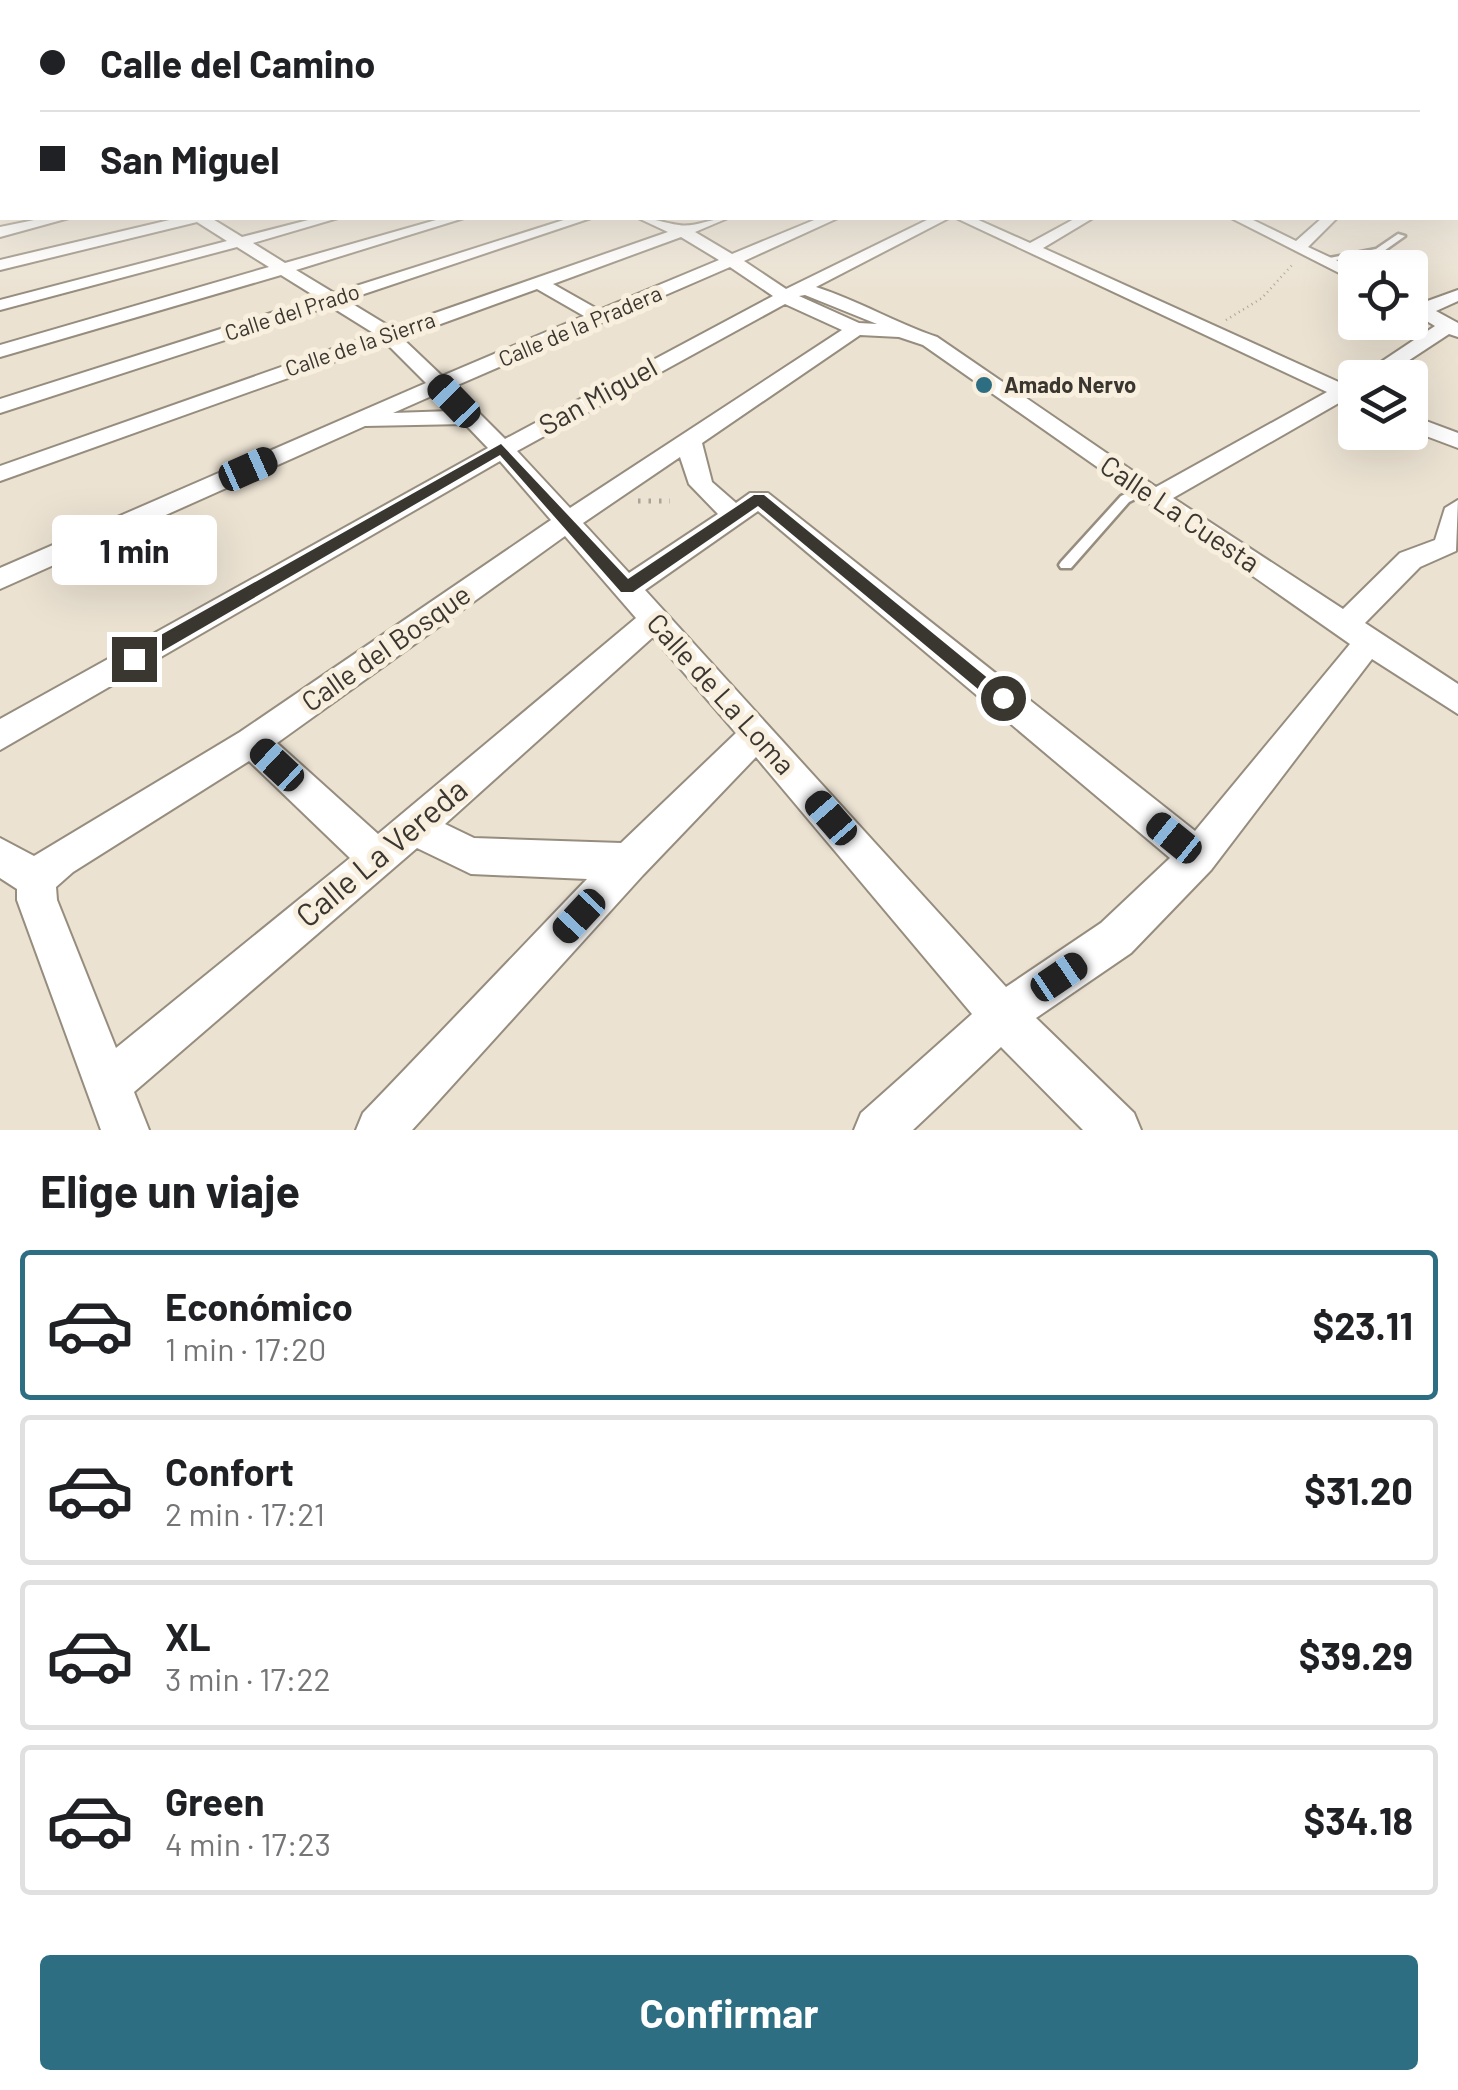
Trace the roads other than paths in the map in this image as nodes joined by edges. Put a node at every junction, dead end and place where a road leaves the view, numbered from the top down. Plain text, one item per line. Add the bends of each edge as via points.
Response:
1 (53, 220) edge
2 (186, 220) edge
3 (205, 220) edge
4 (323, 220) edge
5 (450, 220) edge
6 (578, 220) edge
7 (650, 220) edge
8 (716, 220) edge
9 (827, 220) edge
10 (938, 220) edge
11 (968, 220) edge
12 (1082, 220) edge
13 (1242, 220) edge
14 (1329, 220) edge
15 (0, 232) edge
16 (684, 233) junction
17 (1401, 236) dead end
18 (237, 241) junction
19 (1032, 248) junction
20 (1309, 254) junction
21 (734, 262) junction
22 (0, 265) edge
23 (281, 268) junction
24 (1338, 268) edge
25 (538, 283) junction
26 (784, 289) junction
27 (1458, 295) edge
28 (331, 299) junction
29 (1428, 304) edge
30 (0, 305) edge
31 (1428, 314) edge
32 (600, 318) junction
33 (1454, 328) edge
34 (856, 329) junction
35 (901, 331) junction
36 (388, 334) junction
37 (0, 350) edge
38 (1398, 360) edge
39 (439, 384) junction
40 (1338, 385) edge
41 (1338, 398) edge
42 (0, 406) edge
43 (470, 417) junction
44 (354, 422) junction
45 (1428, 429) edge
46 (1458, 441) edge
47 (690, 442) junction
48 (501, 448) junction
49 (0, 474) edge
50 (1149, 494) junction
51 (746, 507) junction
52 (1458, 508) edge
53 (567, 522) junction
54 (1066, 565) dead end
55 (0, 579) edge
56 (627, 588) junction
57 (654, 618) junction
58 (1358, 632) junction
59 (1458, 701) edge
60 (758, 734) junction
61 (0, 736) edge
62 (252, 742) junction
63 (414, 828) junction
64 (376, 857) junction
65 (1198, 857) junction
66 (629, 862) junction
67 (18, 868) edge
68 (1002, 1016) junction
69 (107, 1084) junction
70 (126, 1130) edge
71 (380, 1130) edge
72 (878, 1130) edge
73 (1117, 1130) edge

1 - 15 street
2 - 22 street
3 - 18 street, Calle de La Loma
4 - 18 street
5 - 23 street
6 - 28 street, Calle del Prado
7 - 16 street, Calle La Cuesta
8 - 16 street, Calle de la Sierra
9 - 21 street, Calle de la Pradera
10 - 26 street, San Miguel
11 - 19 street
12 - 19 street
13 - 20 street
14 - 20 street
16 - 21 street, Calle La Cuesta
16 - 25 street, Calle de la Sierra
17 - 20 lane via 1378,251
18 - 23 street, Calle de La Loma
18 - 30 street
19 - 40 street
20 - 24 street
21 - 26 street, Calle La Cuesta
21 - 32 street, Calle de la Pradera
23 - 28 street, Calle de La Loma
23 - 37 street
25 - 32 street
25 - 36 street, Calle de la Sierra
26 - 34 street, Calle La Cuesta
26 - 35 street, Calle La Cuesta via 863,309
26 - 48 street, San Miguel
27 - 29 street
28 - 36 street, Calle de La Loma
28 - 42 street, Calle del Prado
31 - 33 street
32 - 39 street, Calle de la Pradera
33 - 38 street
34 - 35 street, Calle La Cuesta
34 - 47 street, Calle del Bosque
35 - 50 street, Calle La Cuesta via 930,341
36 - 39 street, Calle de La Loma
36 - 49 street, Calle de la Sierra
39 - 43 street, Calle de La Loma
39 - 44 street, Calle de la Pradera
41 - 50 street
43 - 44 street
43 - 48 street, Calle de La Loma
44 - 55 street, Calle de la Pradera
45 - 46 street
47 - 51 street via 693,474 704,492
47 - 53 street, Calle del Bosque
48 - 53 street, Calle de La Loma
48 - 61 street, San Miguel
50 - 54 lane via 1125,499
50 - 58 street, Calle La Cuesta
51 - 56 street
51 - 65 street
52 - 58 street via 1447,546 1410,560
53 - 56 street, Calle de La Loma
53 - 62 street, Calle del Bosque
56 - 57 street, Calle de La Loma
57 - 60 street, Calle de La Loma
57 - 63 street, Calle La Vereda
58 - 59 street, Calle La Cuesta
58 - 65 street
60 - 66 street
60 - 68 street, Calle de La Loma
62 - 64 street
62 - 67 street, Calle del Bosque via 58,859
63 - 64 street, Calle La Vereda
63 - 66 street via 471,856
64 - 69 street, Calle La Vereda
65 - 68 street via 1116,938
66 - 71 street
67 - 69 street, Calle del Bosque via 37,900
68 - 72 street
68 - 73 street, Calle de La Loma
69 - 70 street, Calle del Bosque

